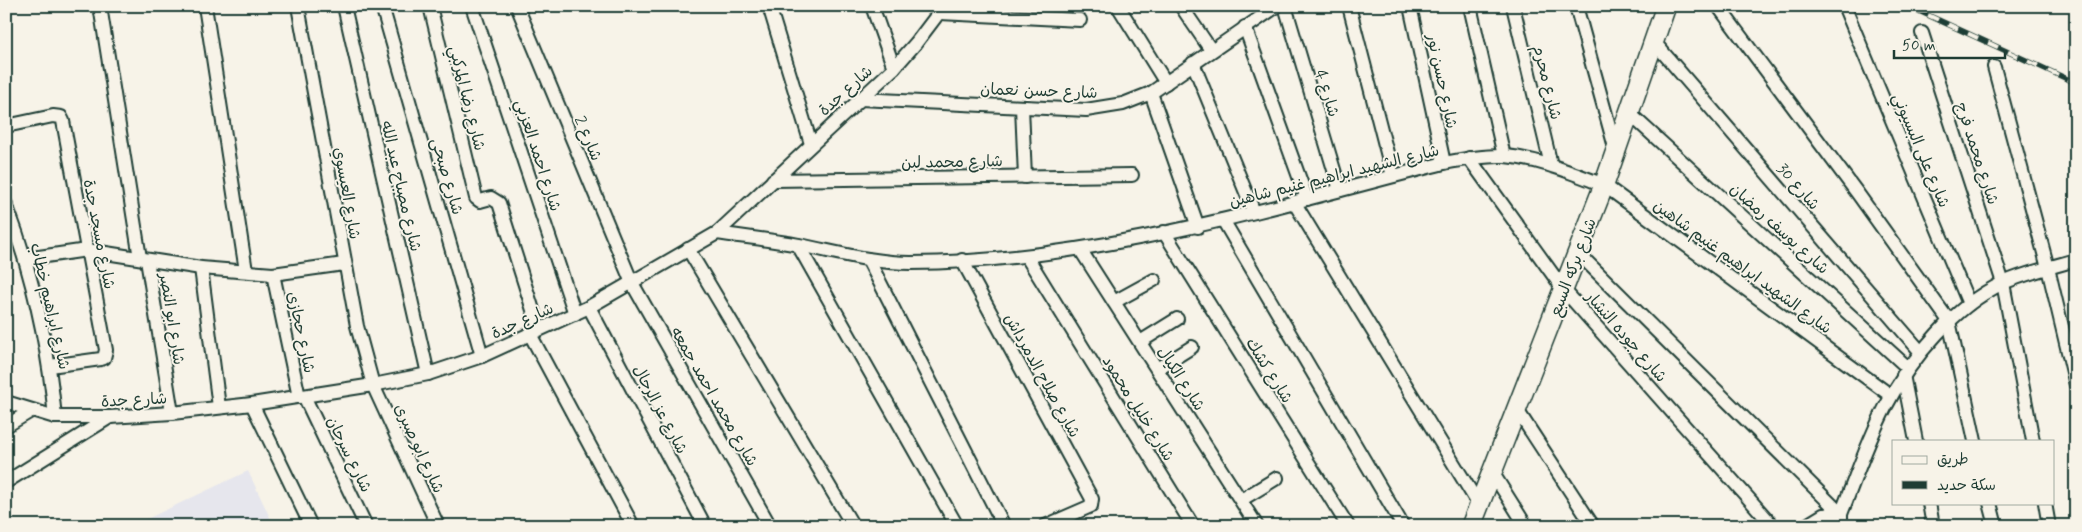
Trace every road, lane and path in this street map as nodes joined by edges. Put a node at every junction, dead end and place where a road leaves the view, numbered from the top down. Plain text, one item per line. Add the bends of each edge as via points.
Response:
1 (100, 6) edge
2 (206, 6) edge
3 (298, 6) edge
4 (344, 6) edge
5 (382, 6) edge
6 (430, 6) edge
7 (472, 6) edge
8 (517, 6) edge
9 (769, 6) edge
10 (872, 6) edge
11 (1118, 6) edge
12 (1181, 6) edge
13 (1286, 6) edge
14 (1349, 6) edge
15 (1410, 6) edge
16 (1470, 6) edge
17 (1513, 6) edge
18 (1576, 6) edge
19 (1666, 6) edge
20 (1718, 6) edge
21 (1272, 7) edge
22 (1845, 8) dead end
23 (942, 10) edge
24 (1080, 20) dead end
25 (1245, 27) junction
26 (1922, 32) dead end
27 (1654, 42) junction
28 (1211, 50) junction
29 (1193, 63) junction
30 (1994, 67) dead end
31 (894, 68) junction
32 (1166, 83) junction
33 (1151, 93) junction
34 (860, 99) junction
35 (1022, 107) junction
36 (1629, 113) junction
37 (6, 126) edge
38 (811, 144) junction
39 (1616, 151) junction
40 (1504, 156) junction
41 (1468, 158) junction
42 (1444, 163) junction
43 (1551, 165) junction
44 (1132, 175) dead end
45 (1025, 176) junction
46 (1393, 176) junction
47 (772, 180) junction
48 (1604, 184) junction
49 (1340, 190) junction
50 (1307, 199) junction
51 (1294, 202) junction
52 (6, 205) edge
53 (1254, 212) junction
54 (1223, 220) junction
55 (1198, 227) junction
56 (1164, 232) junction
57 (717, 233) junction
58 (798, 244) junction
59 (1080, 248) junction
60 (688, 249) junction
61 (87, 250) junction
62 (1578, 253) junction
63 (1027, 257) junction
64 (25, 259) junction
65 (144, 259) junction
66 (868, 259) junction
67 (962, 260) junction
68 (2076, 260) edge
69 (344, 264) junction
70 (201, 268) junction
71 (2048, 268) junction
72 (246, 271) junction
73 (273, 274) junction
74 (1154, 280) dead end
75 (632, 283) junction
76 (2003, 283) junction
77 (1564, 290) junction
78 (1114, 302) junction
79 (1969, 304) junction
80 (589, 307) junction
81 (575, 314) junction
82 (1177, 319) dead end
83 (1949, 320) junction
84 (534, 332) junction
85 (1140, 342) junction
86 (1192, 347) dead end
87 (1920, 351) junction
88 (482, 356) junction
89 (50, 366) junction
90 (1157, 369) junction
91 (1906, 372) junction
92 (428, 374) junction
93 (2076, 384) edge
94 (373, 385) junction
95 (1890, 395) junction
96 (301, 396) junction
97 (6, 402) edge
98 (252, 404) junction
99 (219, 408) junction
100 (1517, 410) junction
101 (31, 411) junction
102 (172, 413) junction
103 (54, 417) junction
104 (110, 417) junction
105 (6, 426) edge
106 (1916, 440) edge
107 (1975, 440) edge
108 (2033, 440) edge
109 (1492, 472) junction
110 (1278, 478) dead end
111 (6, 482) edge
112 (1240, 500) junction
113 (1929, 504) edge
114 (1990, 504) edge
115 (2045, 504) edge
116 (1479, 505) junction
117 (1841, 520) edge
118 (311, 526) edge
119 (366, 526) edge
120 (438, 526) edge
121 (633, 526) edge
122 (705, 526) edge
123 (770, 526) edge
124 (853, 526) edge
125 (957, 526) edge
126 (1004, 526) edge
127 (1044, 526) edge
128 (1193, 526) edge
129 (1257, 526) edge
130 (1348, 526) edge
131 (1403, 526) edge
132 (1471, 526) edge
133 (1526, 526) edge
134 (1593, 526) edge
135 (1773, 526) edge
136 (1805, 526) edge
137 (1933, 526) edge
138 (1996, 526) edge
139 (2049, 526) edge

1 - 65 street, شارع ابو النصر
2 - 72 street
3 - 69 street, شارع العيسوي
4 - 92 street, شارع مصباح عبد الله
5 - 88 street, شارع صبحى
6 - 84 street, شارع رضا المركبي via 476,198 480,201 491,198 499,203
7 - 81 street, شارع احمد العزبي
8 - 75 street, شارع 2
9 - 38 street
10 - 31 street
11 - 32 street
12 - 28 street
13 - 49 street, شارع 4
14 - 46 street
15 - 42 street, شارع حسن نور
16 - 40 street
17 - 43 street, شارع محرم
18 - 39 street
19 - 27 main road, شارع بركه السبع
20 - 83 street
21 - 25 street, شارع حسن نعمان
22 - 79 street, شارع على البسيوني
23 - 24 street
23 - 31 street, شارع جدة
25 - 28 street, شارع حسن نعمان
25 - 50 street
26 - 76 street, شارع محمد فرج
27 - 36 main road, شارع بركه السبع
27 - 87 street, شارع 30
28 - 29 street, شارع حسن نعمان
29 - 32 street, شارع حسن نعمان
29 - 53 street
30 - 71 street
31 - 34 street, شارع جدة
32 - 33 street, شارع حسن نعمان
33 - 35 street, شارع حسن نعمان via 1108,108
33 - 55 street
34 - 35 street, شارع حسن نعمان
34 - 38 street, شارع جدة
35 - 45 street
36 - 39 main road, شارع بركه السبع
36 - 91 street, شارع يوسف رمضان
37 - 61 street, شارع مسجد جدة via 61,117
38 - 47 street, شارع جدة
39 - 48 main road, شارع بركه السبع
40 - 41 street, شارع الشهيد ابراهيم غنيم شاهين
40 - 43 street, شارع الشهيد ابراهيم غنيم شاهين
41 - 42 street, شارع الشهيد ابراهيم غنيم شاهين
41 - 77 street, شارع جوده النشار
42 - 46 street, شارع الشهيد ابراهيم غنيم شاهين
43 - 48 street, شارع الشهيد ابراهيم غنيم شاهين
44 - 45 street, شارع محمد لبن
45 - 47 street, شارع محمد لبن
46 - 49 street, شارع الشهيد ابراهيم غنيم شاهين
47 - 57 street, شارع جدة
48 - 62 main road, شارع بركه السبع
48 - 95 street, شارع الشهيد ابراهيم غنيم شاهين
49 - 50 street, شارع الشهيد ابراهيم غنيم شاهين
50 - 51 street, شارع الشهيد ابراهيم غنيم شاهين
51 - 53 street, شارع الشهيد ابراهيم غنيم شاهين
51 - 116 street
52 - 64 street, شارع ابراهيم خطاب
53 - 54 street, شارع الشهيد ابراهيم غنيم شاهين
54 - 55 street, شارع الشهيد ابراهيم غنيم شاهين
54 - 131 street
55 - 56 street, شارع الشهيد ابراهيم غنيم شاهين
56 - 59 street, شارع الشهيد ابراهيم غنيم شاهين
56 - 130 street, شارع كشك
57 - 58 street, شارع الشهيد ابراهيم غنيم شاهين
57 - 60 street, شارع جدة
58 - 66 street, شارع الشهيد ابراهيم غنيم شاهين
58 - 125 street
59 - 63 street, شارع الشهيد ابراهيم غنيم شاهين
59 - 78 street, شارع الكيال
60 - 75 street, شارع جدة
60 - 124 street
61 - 64 street
61 - 65 street
61 - 89 street, شارع مسجد جدة via 106,355 101,360
62 - 77 main road, شارع بركه السبع
62 - 117 street
63 - 67 street, شارع الشهيد ابراهيم غنيم شاهين
63 - 128 street, شارع خليل محمود
64 - 89 street, شارع ابراهيم خطاب
65 - 70 street
65 - 102 street, شارع ابو النصر
66 - 67 street, شارع الشهيد ابراهيم غنيم شاهين via 910,263
66 - 126 street
67 - 127 street, شارع صلاح الدمرداش via 1092,500 1091,506
68 - 71 street
69 - 73 street
69 - 94 street, شارع العيسوي
70 - 72 street
70 - 99 street
71 - 76 street
71 - 93 street
72 - 73 street
73 - 96 street, شارع حجازى
74 - 78 street
75 - 80 street, شارع جدة
75 - 123 street, شارع محمد احمد جمعه
76 - 79 street
76 - 108 street, شارع محمد فرج
77 - 100 main road, شارع بركه السبع
77 - 135 street, شارع جوده النشار
78 - 85 street, شارع الكيال
79 - 83 street
80 - 81 street, شارع جدة
80 - 122 street, شارع عز الرجال
81 - 84 street, شارع جدة
82 - 85 street
83 - 87 street
83 - 107 street
84 - 88 street, شارع جدة
84 - 121 street
85 - 90 street, شارع الكيال
86 - 90 street
87 - 91 street
88 - 92 street, شارع جدة
89 - 103 street, شارع ابراهيم خطاب
90 - 112 street, شارع الكيال
91 - 95 street
91 - 106 street
92 - 94 street, شارع جدة
94 - 96 street, شارع جدة
94 - 120 street, شارع ابو صبرى
95 - 117 street
96 - 98 street, شارع جدة
96 - 119 street, شارع سرحان
97 - 101 street, شارع جدة
98 - 99 street, شارع جدة
98 - 118 street
99 - 102 street, شارع جدة
100 - 109 main road, شارع بركه السبع
100 - 134 street
101 - 103 street, شارع جدة
101 - 105 street
102 - 104 street, شارع جدة
103 - 104 street, شارع جدة
104 - 111 street
109 - 116 main road, شارع بركه السبع
109 - 133 street
110 - 112 street
112 - 129 street, شارع الكيال
113 - 137 street
114 - 138 street
115 - 139 street
116 - 132 main road, شارع بركه السبع
117 - 136 street via 1823,515

